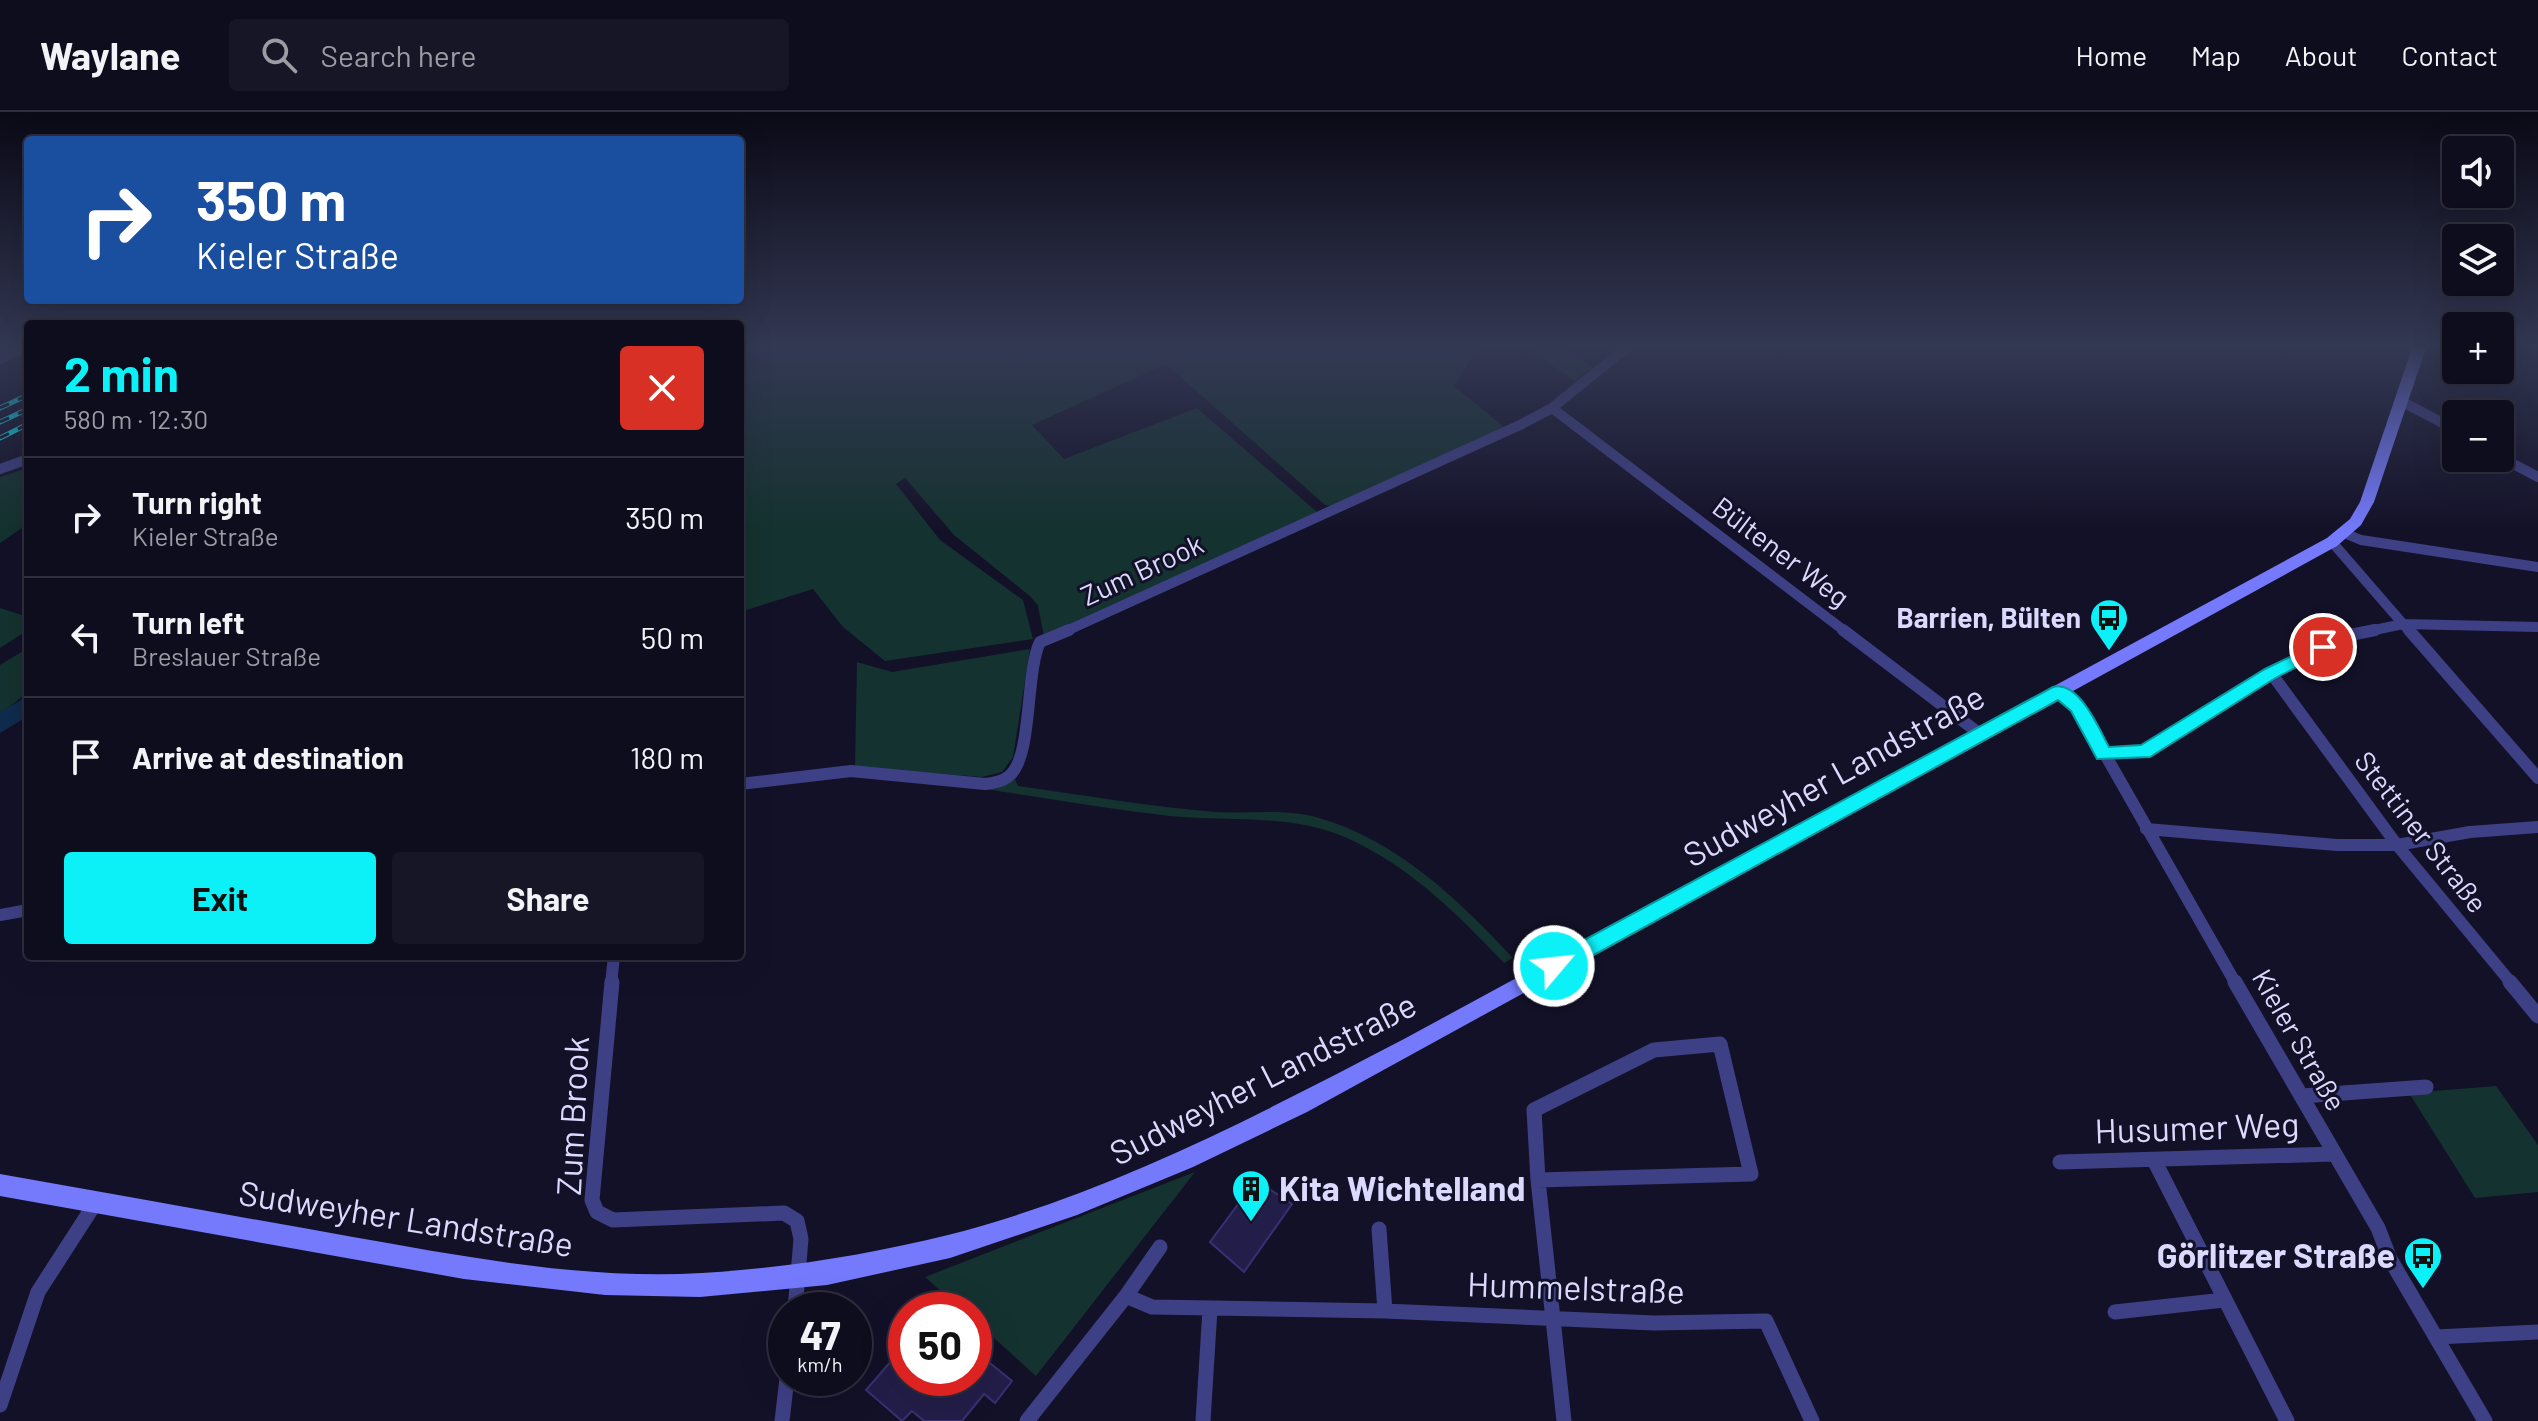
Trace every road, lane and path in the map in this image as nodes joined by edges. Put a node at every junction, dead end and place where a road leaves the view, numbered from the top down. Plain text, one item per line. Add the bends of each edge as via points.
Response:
1 (1550, 409) edge
2 (1553, 409) edge
3 (2398, 409) edge
4 (2416, 409) edge
5 (2442, 423) edge
6 (24, 460) edge
7 (2514, 464) edge
8 (0, 469) edge
9 (2538, 477) edge
10 (2338, 538) junction
11 (2538, 567) edge
12 (2403, 624) junction
13 (2538, 627) edge
14 (2271, 673) junction
15 (2059, 692) junction
16 (1980, 734) junction
17 (2103, 754) junction
18 (2538, 778) edge
19 (744, 784) edge
20 (2538, 827) edge
21 (2146, 829) junction
22 (2397, 845) junction
23 (24, 911) edge
24 (0, 915) edge
25 (614, 960) edge
26 (2538, 1016) edge
27 (2426, 1087) dead end
28 (2302, 1096) junction
29 (2334, 1154) junction
30 (2154, 1160) junction
31 (2060, 1162) dead end
32 (1537, 1180) junction
33 (0, 1185) edge
34 (96, 1202) junction
35 (1379, 1229) dead end
36 (1160, 1247) dead end
37 (800, 1277) junction
38 (798, 1292) edge
39 (1126, 1296) junction
40 (2224, 1300) junction
41 (1210, 1309) junction
42 (1385, 1311) junction
43 (2115, 1312) dead end
44 (1550, 1319) junction
45 (2538, 1332) edge
46 (2436, 1337) junction
47 (785, 1396) edge
48 (0, 1405) edge
49 (782, 1421) edge
50 (1027, 1421) edge
51 (1203, 1421) edge
52 (1564, 1421) edge
53 (1812, 1421) edge
54 (2287, 1421) edge
55 (2485, 1421) edge

1 - 19 street, Zum Brook via 1040,642 1033,657 1021,752 1014,772 1003,780 985,784 851,771
2 - 16 street, Bültener Weg
3 - 10 main road via 2367,502
4 - 5 street
6 - 8 street
7 - 9 street
10 - 11 street
10 - 12 street
10 - 15 main road, Sudweyher Landstraße
12 - 13 street
12 - 14 street via 2340,637
12 - 18 street
14 - 17 street via 2144,752
14 - 22 street, Stettiner Straße
15 - 16 main road, Sudweyher Landstraße
15 - 17 street, Kieler Straße via 2078,707
16 - 37 main road, Sudweyher Landstraße via 1224,1144 1114,1193 1027,1224 941,1250
17 - 21 street, Kieler Straße
20 - 22 street
21 - 22 street
21 - 28 street, Kieler Straße
22 - 26 street, Stettiner Straße
23 - 24 street
25 - 37 street, Zum Brook via 592,1200 597,1212 613,1220 784,1213 797,1221
27 - 28 street
28 - 29 street, Kieler Straße
29 - 30 street, Husumer Weg
29 - 46 street, Kieler Straße
30 - 31 street, Husumer Weg
30 - 40 street
32 - 32 street via 1534,1110 1654,1050 1720,1044 1751,1174
32 - 44 street
33 - 34 main road, Sudweyher Landstraße
34 - 37 main road, Sudweyher Landstraße via 510,1274 698,1285
34 - 48 street via 38,1292
35 - 42 street
36 - 39 street
37 - 38 street
39 - 41 street, Hummelstraße via 1152,1307
39 - 50 street
40 - 43 street
40 - 54 street
41 - 42 street, Hummelstraße
41 - 51 street
42 - 44 street, Hummelstraße
44 - 52 street
44 - 53 street, Hummelstraße via 1766,1321
45 - 46 street
46 - 55 street, Kieler Straße
47 - 49 street

